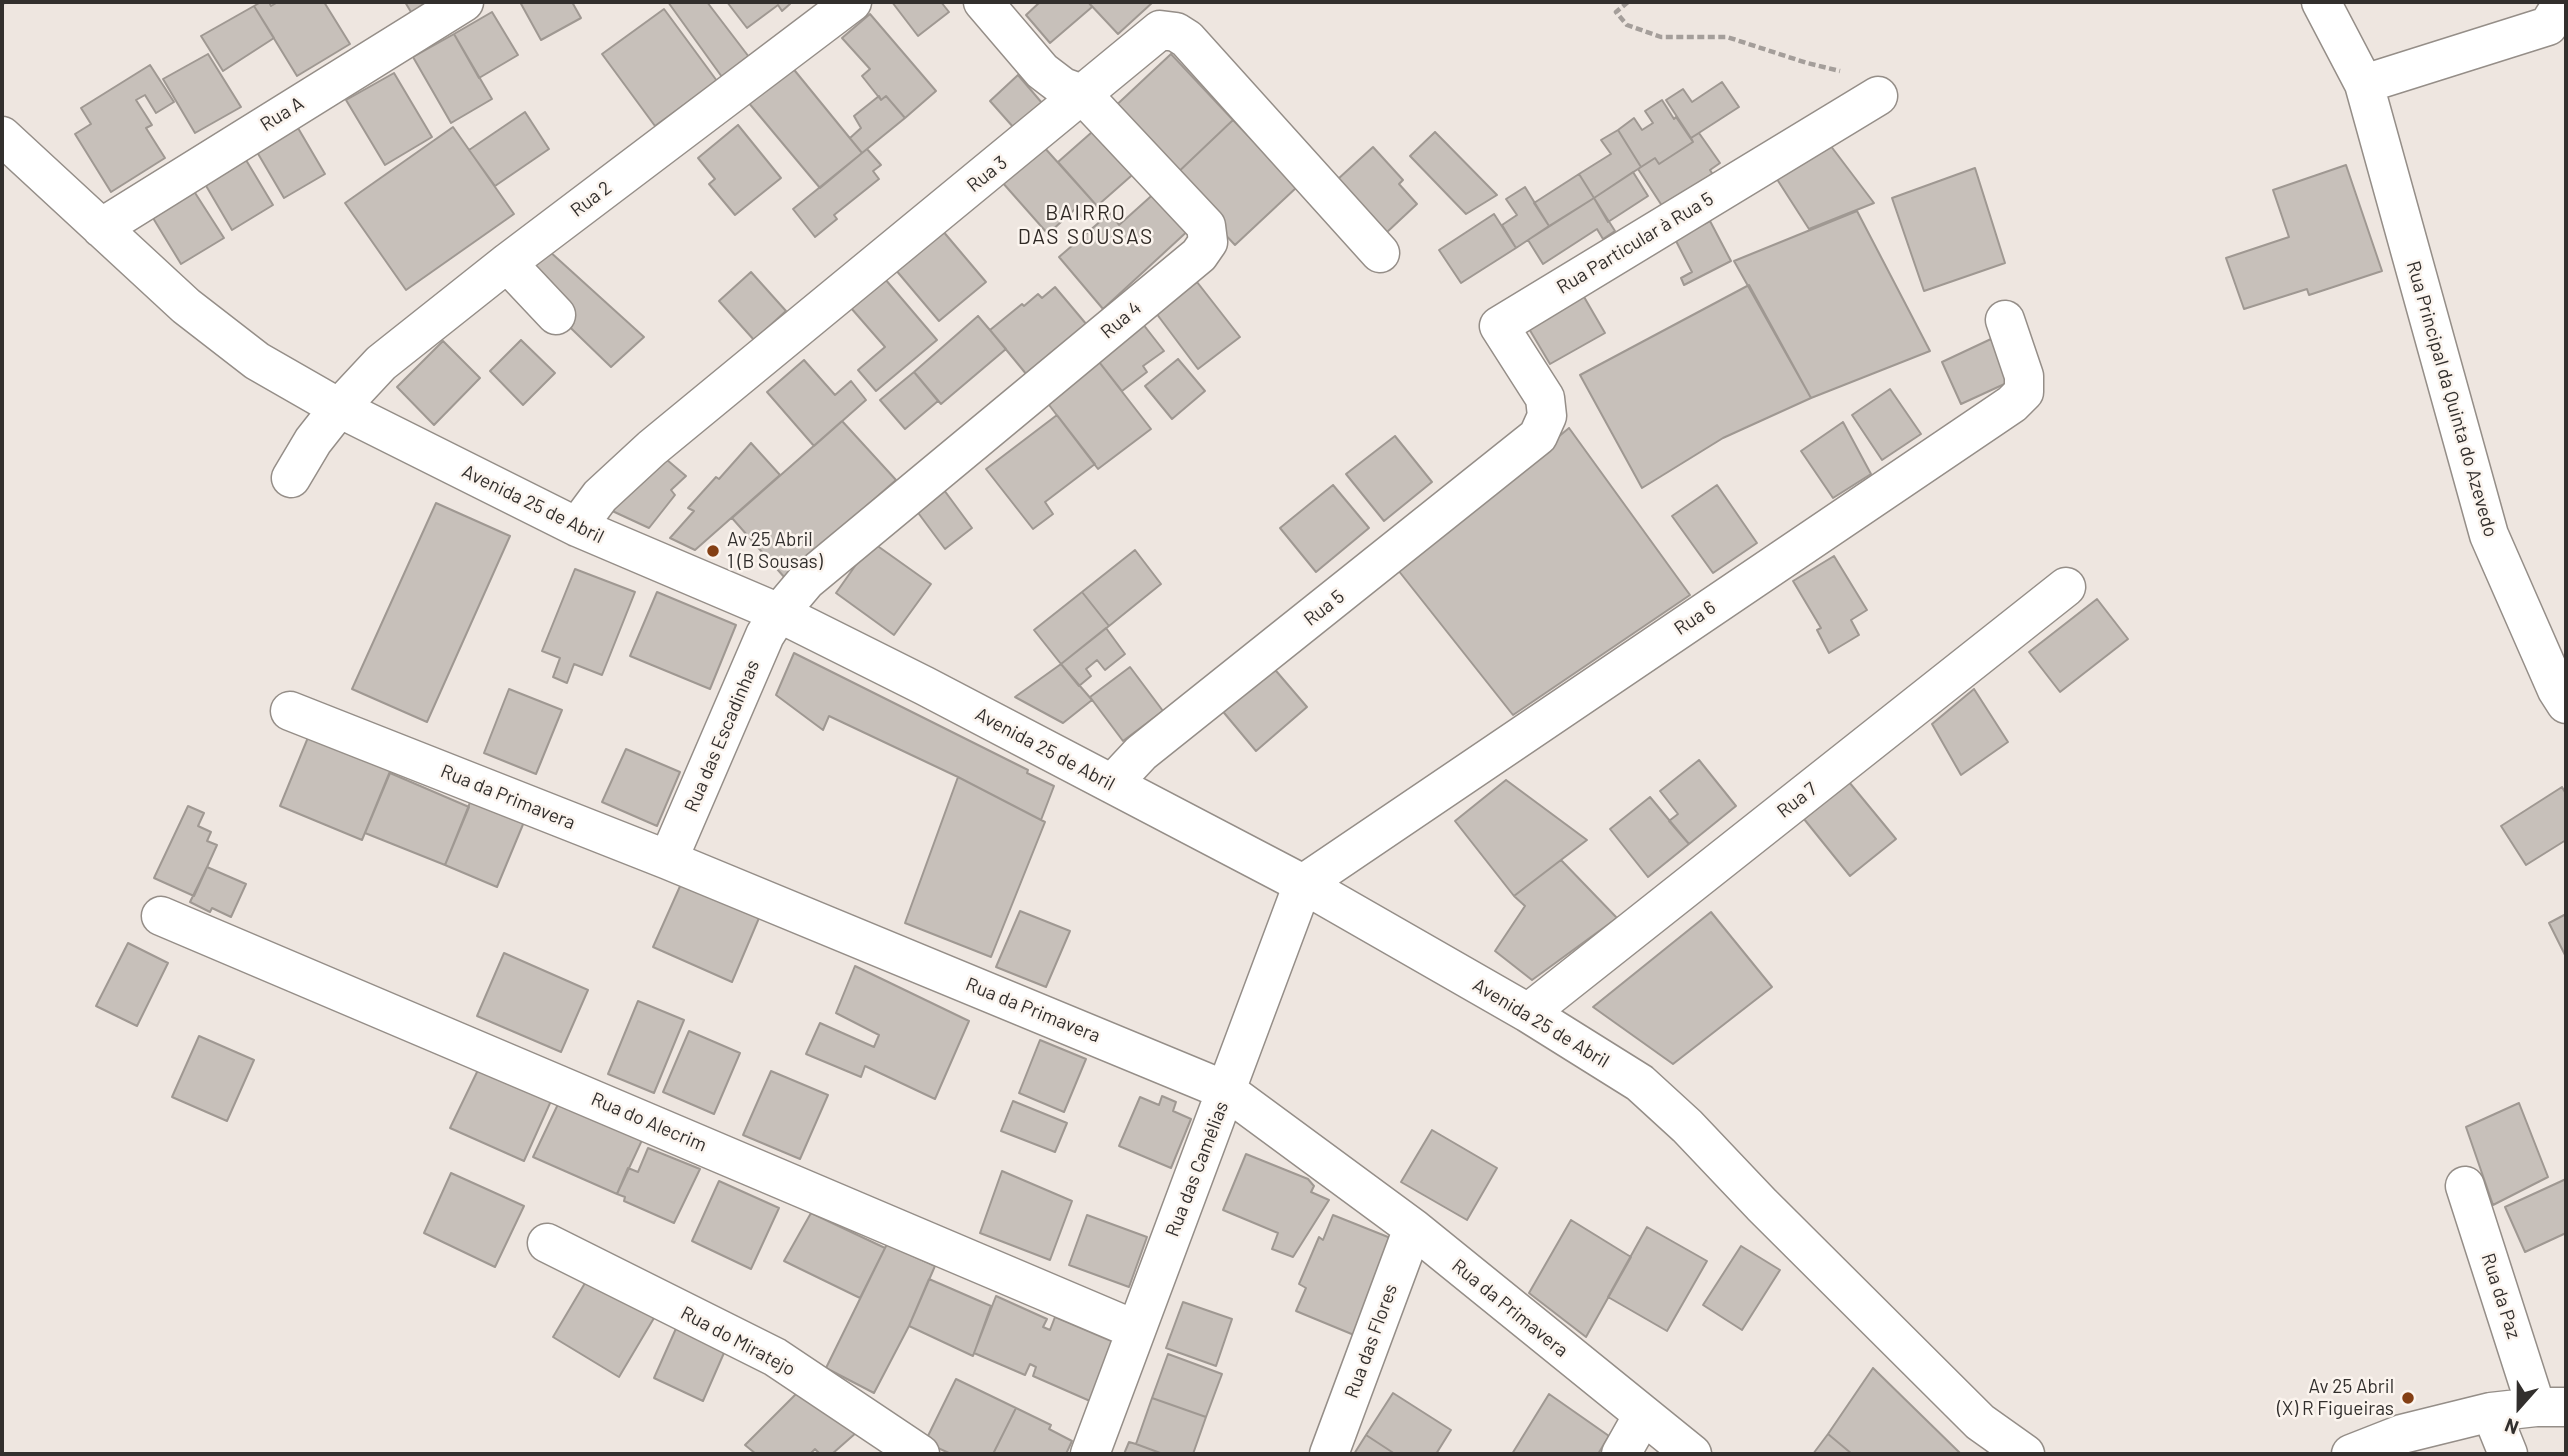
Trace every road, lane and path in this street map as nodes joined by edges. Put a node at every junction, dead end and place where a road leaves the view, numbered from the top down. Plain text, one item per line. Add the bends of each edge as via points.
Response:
1 (464, 2) edge
2 (852, 2) edge
3 (983, 2) edge
4 (1628, 2) edge
5 (2321, 2) edge
6 (2563, 2) edge
7 (2364, 84) junction
8 (1082, 94) junction
9 (1878, 96) joint
10 (2, 136) edge
11 (101, 228) junction
12 (1380, 254) dead end
13 (506, 263) junction
14 (556, 315) dead end
15 (2005, 320) dead end
16 (339, 408) junction
17 (1538, 436) joint
18 (291, 478) dead end
19 (577, 527) junction
20 (2066, 587) dead end
21 (779, 613) junction
22 (2566, 704) edge
23 (290, 711) dead end
24 (1112, 784) junction
25 (668, 860) junction
26 (1303, 884) junction
27 (161, 916) dead end
28 (1528, 1013) junction
29 (1227, 1091) junction
30 (2465, 1186) dead end
31 (1413, 1228) junction
32 (547, 1243) dead end
33 (1136, 1330) junction
34 (2551, 1407) edge
35 (2491, 1412) junction
36 (1643, 1415) junction
37 (920, 1454) edge
38 (1090, 1454) edge
39 (1328, 1454) edge
40 (1621, 1454) edge
41 (1692, 1454) edge
42 (2025, 1454) edge
43 (2351, 1454) edge
44 (2508, 1454) edge

1 - 11 street, Rua A
2 - 13 street, Rua 2
3 - 8 street, Rua 4 via 1042,71
4 - 9 path via 1616,12 1627,24 1661,37 1727,37 1807,63 1875,76
5 - 7 street, Rua Principal da Quinta do Azevedo
6 - 7 street via 2548,26
7 - 22 street, Rua Principal da Quinta do Azevedo via 2489,535
8 - 12 street, Rua 3 via 1160,30 1176,32
8 - 19 street, Rua 3 via 652,448 600,496
8 - 21 street, Rua 4 via 1206,226 1208,242 1199,255 806,581
9 - 17 street, Rua Particular à Rua 5 via 1499,326 1545,398 1547,416
10 - 11 street, Avenida 25 de Abril
11 - 16 street, Avenida 25 de Abril via 186,306 257,361
13 - 14 street
13 - 16 street, Rua 2 via 382,363
15 - 26 street, Rua 6 via 2024,376 2024,392 2012,404
16 - 18 street, Rua 2
16 - 19 street, Avenida 25 de Abril
17 - 24 street, Rua 5 via 1141,753
19 - 21 street, Avenida 25 de Abril
20 - 28 street, Rua 7
21 - 24 street, Avenida 25 de Abril
21 - 25 street, Rua das Escadinhas via 765,635
23 - 25 street, Rua da Primavera
24 - 26 street, Avenida 25 de Abril
25 - 29 street, Rua da Primavera
26 - 28 street, Avenida 25 de Abril
26 - 29 street, Rua das Camélias
27 - 33 street, Rua do Alecrim
28 - 42 street, Avenida 25 de Abril via 1640,1083 1980,1422
29 - 31 street, Rua da Primavera
29 - 33 street, Rua das Camélias
30 - 34 street, Rua da Paz
31 - 36 street, Rua da Primavera
31 - 39 street, Rua das Flores
32 - 37 street, Rua do Miratejo via 775,1357
33 - 38 street, Rua das Camélias
34 - 35 street
35 - 43 street via 2402,1434
35 - 44 street
36 - 40 street
36 - 41 street, Rua da Primavera

